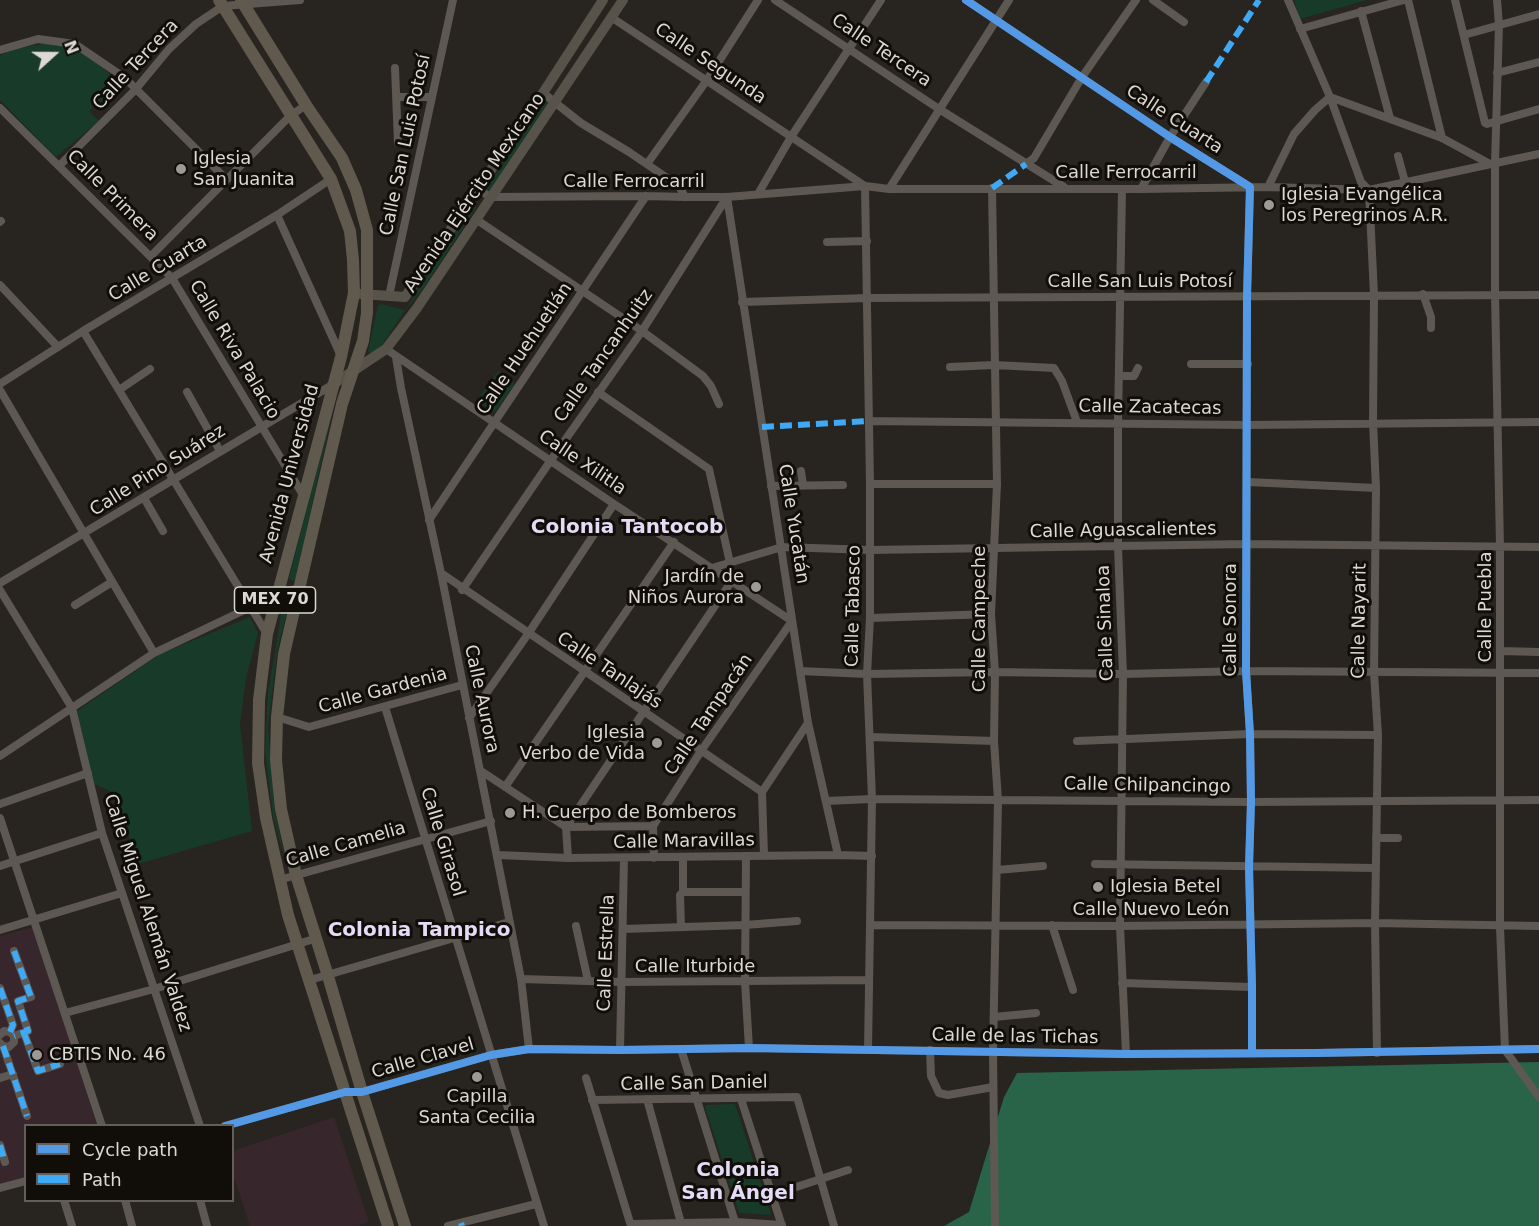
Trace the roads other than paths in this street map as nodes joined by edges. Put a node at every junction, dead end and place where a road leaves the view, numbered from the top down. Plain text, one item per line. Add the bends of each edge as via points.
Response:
1 (300, 0) edge
2 (453, 0) edge
3 (603, 0) edge
4 (623, 0) edge
5 (758, 0) edge
6 (775, 0) edge
7 (881, 0) edge
8 (966, 0) edge
9 (1009, 0) edge
10 (1136, 0) edge
11 (1152, 0) edge
12 (1288, 0) edge
13 (1406, 0) edge
14 (1455, 0) edge
15 (1497, 0) edge
16 (243, 2) edge
17 (221, 3) edge
18 (1361, 12) junction
19 (1539, 14) edge
20 (611, 17) junction
21 (996, 20) junction
22 (1184, 22) dead end
23 (1499, 25) junction
24 (1300, 29) junction
25 (1464, 35) junction
26 (849, 47) junction
27 (0, 50) edge
28 (1539, 62) edge
29 (395, 68) dead end
30 (1497, 73) junction
31 (1082, 77) junction
32 (707, 80) junction
33 (1206, 82) dead end
34 (135, 90) junction
35 (543, 93) junction
36 (396, 97) junction
37 (431, 97) junction
38 (1330, 98) junction
39 (555, 103) junction
40 (306, 105) junction
41 (0, 108) edge
42 (939, 109) junction
43 (1539, 109) edge
44 (290, 116) junction
45 (1390, 118) junction
46 (1497, 121) junction
47 (791, 137) junction
48 (1170, 137) junction
49 (1442, 138) junction
50 (398, 143) dead end
51 (1539, 153) edge
52 (1398, 156) dead end
53 (647, 164) junction
54 (1026, 164) junction
55 (1493, 164) junction
56 (59, 166) junction
57 (226, 179) junction
58 (331, 179) junction
59 (1405, 182) junction
60 (865, 186) junction
61 (1251, 187) junction
62 (1268, 187) junction
63 (992, 188) junction
64 (1065, 188) junction
65 (477, 189) junction
66 (889, 189) junction
67 (1122, 189) junction
68 (1141, 189) junction
69 (1370, 190) junction
70 (758, 194) junction
71 (646, 196) junction
72 (491, 197) junction
73 (685, 197) junction
74 (727, 197) junction
75 (277, 214) junction
76 (477, 220) junction
77 (867, 241) junction
78 (827, 242) dead end
79 (151, 256) junction
80 (172, 278) junction
81 (0, 285) edge
82 (583, 292) junction
83 (354, 293) junction
84 (1495, 293) junction
85 (1423, 294) junction
86 (367, 295) junction
87 (1374, 295) junction
88 (1539, 295) edge
89 (388, 296) junction
90 (992, 297) junction
91 (1120, 297) junction
92 (1247, 297) junction
93 (868, 298) junction
94 (742, 302) junction
95 (1431, 328) dead end
96 (83, 331) junction
97 (642, 332) junction
98 (58, 347) junction
99 (386, 349) junction
100 (341, 357) junction
101 (396, 357) junction
102 (1191, 364) dead end
103 (1248, 364) junction
104 (994, 365) junction
105 (950, 367) dead end
106 (1138, 368) dead end
107 (150, 369) dead end
108 (352, 370) junction
109 (1119, 376) junction
110 (0, 384) edge
111 (332, 385) junction
112 (0, 390) edge
113 (119, 390) junction
114 (187, 392) dead end
115 (598, 392) junction
116 (719, 404) dead end
117 (869, 421) junction
118 (995, 421) junction
119 (1497, 421) junction
120 (494, 422) junction
121 (1077, 422) junction
122 (1118, 422) junction
123 (1373, 422) junction
124 (1539, 422) edge
125 (1248, 425) junction
126 (262, 426) junction
127 (220, 451) junction
128 (550, 460) junction
129 (801, 471) dead end
130 (173, 480) junction
131 (1248, 482) junction
132 (843, 484) dead end
133 (870, 484) junction
134 (997, 484) junction
135 (803, 485) junction
136 (771, 486) junction
137 (1376, 488) junction
138 (303, 495) junction
139 (144, 498) junction
140 (614, 504) junction
141 (429, 520) junction
142 (163, 531) dead end
143 (84, 534) junction
144 (674, 542) junction
145 (1246, 544) junction
146 (1376, 545) junction
147 (782, 547) junction
148 (1118, 547) junction
149 (1500, 547) junction
150 (1539, 547) edge
151 (995, 548) junction
152 (870, 550) junction
153 (730, 562) junction
154 (712, 568) junction
155 (441, 573) junction
156 (112, 582) junction
157 (731, 582) junction
158 (0, 584) edge
159 (298, 588) junction
160 (0, 590) edge
161 (462, 590) junction
162 (276, 595) junction
163 (75, 605) dead end
164 (251, 607) junction
165 (991, 614) junction
166 (870, 618) junction
167 (792, 621) junction
168 (267, 634) junction
169 (528, 634) junction
170 (1501, 651) junction
171 (1539, 652) edge
172 (154, 653) junction
173 (800, 671) junction
174 (1246, 671) junction
175 (995, 672) junction
176 (1501, 672) junction
177 (585, 673) junction
178 (1374, 673) junction
179 (1539, 673) edge
180 (867, 674) junction
181 (1123, 674) junction
182 (462, 685) junction
183 (385, 707) junction
184 (72, 708) junction
185 (645, 713) junction
186 (277, 717) junction
187 (469, 718) junction
188 (808, 723) junction
189 (1250, 734) junction
190 (1378, 735) junction
191 (870, 738) junction
192 (1122, 738) junction
193 (994, 741) junction
194 (1077, 741) dead end
195 (701, 751) junction
196 (0, 756) edge
197 (481, 771) junction
198 (88, 773) junction
199 (505, 787) junction
200 (762, 792) junction
201 (872, 799) junction
202 (998, 800) junction
203 (1501, 800) junction
204 (1539, 800) edge
205 (826, 801) junction
206 (1121, 801) junction
207 (1376, 801) junction
208 (1251, 802) junction
209 (0, 804) edge
210 (0, 818) edge
211 (491, 821) junction
212 (653, 826) junction
213 (566, 827) junction
214 (102, 833) junction
215 (426, 838) junction
216 (1376, 838) junction
217 (1398, 838) dead end
218 (498, 855) junction
219 (764, 855) junction
220 (838, 855) junction
221 (746, 856) junction
222 (872, 856) junction
223 (683, 857) junction
224 (568, 858) junction
225 (624, 858) junction
226 (654, 858) junction
227 (15, 861) junction
228 (1095, 864) dead end
229 (1121, 864) junction
230 (0, 866) edge
231 (1043, 866) dead end
232 (1249, 867) junction
233 (1376, 868) junction
234 (997, 870) junction
235 (296, 875) junction
236 (279, 880) junction
237 (683, 892) junction
238 (746, 892) junction
239 (122, 893) junction
240 (34, 921) junction
241 (797, 921) dead end
242 (509, 922) junction
243 (1375, 923) junction
244 (1251, 924) junction
245 (745, 925) junction
246 (870, 925) junction
247 (996, 925) junction
248 (1052, 925) junction
249 (576, 926) dead end
250 (1120, 926) junction
251 (1539, 926) edge
252 (681, 927) junction
253 (1500, 927) junction
254 (623, 928) junction
255 (0, 930) edge
256 (317, 938) junction
257 (456, 939) junction
258 (298, 944) junction
259 (14, 951) dead end
260 (328, 976) junction
261 (521, 979) junction
262 (310, 980) junction
263 (869, 980) junction
264 (588, 981) junction
265 (620, 982) junction
266 (745, 982) junction
267 (1122, 983) junction
268 (1252, 987) junction
269 (0, 988) edge
270 (154, 989) junction
271 (1073, 990) dead end
272 (65, 1013) junction
273 (1036, 1013) dead end
274 (994, 1017) junction
275 (24, 1033) junction
276 (12, 1034) junction
277 (0, 1035) edge
278 (2, 1045) edge
279 (748, 1048) junction
280 (529, 1049) junction
281 (681, 1049) junction
282 (1539, 1049) edge
283 (620, 1050) junction
284 (868, 1050) junction
285 (930, 1050) junction
286 (1505, 1050) junction
287 (993, 1051) junction
288 (1252, 1052) junction
289 (1377, 1053) junction
290 (1126, 1054) junction
291 (491, 1055) junction
292 (60, 1064) dead end
293 (13, 1074) junction
294 (0, 1078) edge
295 (586, 1078) dead end
296 (993, 1087) junction
297 (345, 1092) junction
298 (362, 1092) junction
299 (1539, 1097) edge
300 (697, 1098) junction
301 (646, 1099) junction
302 (741, 1099) junction
303 (592, 1100) junction
304 (27, 1116) dead end
305 (102, 1124) edge
306 (200, 1124) edge
307 (229, 1124) edge
308 (0, 1145) edge
309 (6, 1162) dead end
310 (848, 1170) dead end
311 (820, 1179) junction
312 (24, 1182) edge
313 (0, 1188) edge
314 (772, 1195) junction
315 (65, 1202) edge
316 (126, 1202) edge
317 (201, 1202) edge
318 (536, 1203) junction
319 (735, 1222) junction
320 (681, 1223) junction
321 (462, 1225) edge
322 (631, 1225) edge
323 (782, 1225) edge
324 (72, 1226) edge
325 (132, 1226) edge
326 (207, 1226) edge
327 (388, 1226) edge
328 (405, 1226) edge
329 (448, 1226) edge
330 (544, 1226) edge
331 (834, 1226) edge
332 (995, 1226) edge

1 - 16 street
2 - 37 street, Calle San Luis Potosí
3 - 35 main road, Avenida Ejército Mexicano
4 - 20 main road, Avenida Ejército Mexicano
5 - 32 street
6 - 26 street, Calle Tercera
7 - 26 street
8 - 21 street, Calle Cuarta
9 - 21 street, Calle Tercera
10 - 31 street
11 - 22 street
12 - 24 street
13 - 18 street
13 - 49 street
14 - 25 street
15 - 23 street, Calle Puebla
16 - 17 street
16 - 40 main road, Avenida Universidad / MEX 70
17 - 34 street, Calle Tercera via 169,49
17 - 44 main road, Avenida Universidad / MEX 70
18 - 24 street
18 - 45 street
19 - 23 street
20 - 32 street, Calle Segunda
20 - 39 main road, Avenida Ejército Mexicano
21 - 31 street, Calle Cuarta
21 - 42 street, Calle Tercera
23 - 25 street
23 - 30 street, Calle Puebla
24 - 38 street
25 - 46 street via 1483,119 1487,124
26 - 42 street, Calle Tercera
26 - 47 street
27 - 34 street via 38,39 75,44 125,78
28 - 30 street
29 - 36 street
30 - 46 street, Calle Puebla
31 - 48 street, Calle Cuarta
31 - 54 street via 1034,158
32 - 47 street, Calle Segunda
32 - 53 street
33 - 48 street
34 - 56 street, Calle Tercera
34 - 57 street
35 - 39 street
35 - 65 main road, Avenida Ejército Mexicano
36 - 37 street
36 - 50 street
37 - 89 street, Calle San Luis Potosí
38 - 45 street
38 - 62 street via 1294,134
38 - 69 street via 1362,182
39 - 53 street
39 - 72 main road, Avenida Ejército Mexicano
40 - 44 street, Calle Primera
40 - 86 main road, Avenida Universidad / MEX 70 via 342,158 356,190 367,230
41 - 56 street, Calle Primera
42 - 54 street, Calle Tercera
42 - 66 street, Calle Tercera
43 - 46 street
44 - 57 street, Calle Primera
44 - 58 main road, Avenida Universidad / MEX 70
45 - 49 street
46 - 55 street, Calle Puebla
47 - 60 street, Calle Segunda
47 - 70 street
48 - 61 street, Calle Cuarta
48 - 68 street
49 - 55 street
51 - 55 street, Calle Ferrocarril
52 - 59 street
53 - 73 street via 678,186
54 - 64 street, Calle Tercera
55 - 59 street, Calle Ferrocarril
55 - 84 street, Calle Puebla
56 - 79 street, Calle Primera
57 - 79 street, Calle Primera
58 - 75 street, Calle Cuarta
58 - 83 main road, Avenida Universidad / MEX 70 via 350,231
59 - 69 street, Calle Ferrocarril
60 - 66 street
60 - 70 street, Calle Ferrocarril
60 - 77 street, Calle Tabasco
61 - 62 street, Calle Ferrocarril
61 - 68 street, Calle Ferrocarril
61 - 92 street, Calle Sonora
62 - 69 street, Calle Ferrocarril
63 - 64 street, Calle Ferrocarril
63 - 66 street, Calle Ferrocarril
63 - 90 street, Calle Campeche
64 - 67 street, Calle Ferrocarril
65 - 72 street
65 - 89 main road, Avenida Ejército Mexicano via 405,297
67 - 68 street, Calle Ferrocarril
67 - 91 street, Calle Sinaloa
69 - 87 street, Calle Nayarit
70 - 74 street, Calle Ferrocarril
71 - 72 street, Calle Ferrocarril
71 - 73 street, Calle Ferrocarril
71 - 82 street, Calle Huehuetlán
72 - 76 main road, Avenida Ejército Mexicano
73 - 74 street, Calle Ferrocarril
74 - 94 street, Calle Yucatán
74 - 97 street, Calle Tancanhuitz
75 - 80 street, Calle Cuarta
75 - 100 street
76 - 82 street
76 - 99 main road, Avenida Ejército Mexicano
77 - 78 street
77 - 93 street, Calle Tabasco
79 - 80 street, Calle Riva Palacio
80 - 96 street, Calle Cuarta
80 - 126 street, Calle Riva Palacio
81 - 98 street
82 - 97 street
82 - 120 street, Calle Huehuetlán
83 - 86 main road, Avenida Ejército Mexicano
83 - 100 main road, Avenida Universidad / MEX 70
84 - 85 street, Calle San Luis Potosí
84 - 88 street, Calle San Luis Potosí
84 - 119 street, Calle Puebla
85 - 87 street, Calle San Luis Potosí
85 - 95 street
86 - 89 main road, Avenida Ejército Mexicano
86 - 108 main road, Avenida Universidad / MEX 70 via 363,341
87 - 92 street, Calle San Luis Potosí
87 - 123 street, Calle Nayarit
90 - 91 street, Calle San Luis Potosí
90 - 93 street, Calle San Luis Potosí
90 - 104 street, Calle Campeche
91 - 92 street, Calle San Luis Potosí
91 - 109 street, Calle Sinaloa
92 - 103 street, Calle Sonora
93 - 94 street, Calle San Luis Potosí
93 - 117 street, Calle Tabasco
94 - 136 street, Calle Yucatán
96 - 98 street, Calle Cuarta
96 - 113 street
97 - 115 street, Calle Tancanhuitz
97 - 116 street via 703,376
98 - 110 street, Calle Cuarta
99 - 101 street, Calle Xilitla
99 - 108 main road, Avenida Ejército Mexicano
100 - 111 main road, Avenida Universidad / MEX 70
101 - 120 street, Calle Xilitla
101 - 141 street, Calle Aurora
102 - 103 street
103 - 125 street, Calle Sonora
104 - 105 street
104 - 118 street, Calle Campeche
104 - 121 street via 1054,368
106 - 109 street via 1134,376
107 - 113 street
108 - 111 main road, Avenida Ejército Mexicano
108 - 159 main road, Avenida Universidad / MEX 70
109 - 122 street, Calle Sinaloa
111 - 126 street, Calle Pino Suárez
111 - 138 main road, Avenida Universidad / MEX 70
112 - 143 street
113 - 130 street
114 - 127 street
115 - 128 street, Calle Tancanhuitz
115 - 153 street via 710,469
117 - 118 street, Calle Zacatecas
117 - 133 street, Calle Tabasco
118 - 121 street, Calle Zacatecas
118 - 134 street, Calle Campeche
119 - 123 street, Calle Zacatecas
119 - 124 street, Calle Zacatecas
119 - 149 street, Calle Puebla
120 - 128 street, Calle Xilitla
120 - 141 street, Calle Huehuetlán
121 - 122 street, Calle Zacatecas
122 - 125 street, Calle Zacatecas
122 - 148 street, Calle Sinaloa
123 - 125 street, Calle Zacatecas
123 - 137 street, Calle Nayarit
125 - 131 street, Calle Sonora
126 - 127 street, Calle Pino Suárez
126 - 138 street, Calle Riva Palacio
127 - 130 street, Calle Pino Suárez
128 - 140 street, Calle Xilitla
128 - 161 street, Calle Tancanhuitz
129 - 135 street
130 - 139 street, Calle Pino Suárez
130 - 164 street
131 - 137 street
131 - 145 street, Calle Sonora
132 - 135 street
133 - 134 street
133 - 152 street, Calle Tabasco
134 - 151 street, Calle Campeche
135 - 136 street
136 - 147 street, Calle Yucatán
137 - 146 street, Calle Nayarit
138 - 162 main road, Avenida Universidad / MEX 70
139 - 142 street
139 - 143 street, Calle Pino Suárez
140 - 144 street, Calle Xilitla
140 - 169 street
141 - 155 street, Calle Aurora
143 - 156 street
143 - 158 street, Calle Pino Suárez
144 - 154 street, Calle Xilitla
144 - 177 street
145 - 146 street, Calle Aguascalientes
145 - 148 street, Calle Aguascalientes
145 - 174 street, Calle Sonora
146 - 149 street, Calle Aguascalientes
146 - 178 street, Calle Nayarit
147 - 152 street, Calle Aguascalientes
147 - 153 street, Calle Aguascalientes
147 - 167 street, Calle Yucatán
148 - 151 street, Calle Aguascalientes
148 - 181 street, Calle Sinaloa
149 - 150 street, Calle Aguascalientes
149 - 170 street, Calle Puebla
151 - 152 street, Calle Aguascalientes
151 - 165 street, Calle Campeche
152 - 166 street, Calle Tabasco
153 - 154 street, Calle Aguascalientes
154 - 157 street, Calle Xilitla
155 - 161 street, Calle Tanlajás
155 - 182 street, Calle Aurora
156 - 163 street
156 - 172 street
157 - 167 street, Calle Xilitla
157 - 185 street
159 - 162 street
159 - 186 main road, Avenida Universidad / MEX 70 via 284,654
160 - 184 street, Calle Miguel Alemán Valdez
161 - 169 street, Calle Tanlajás
162 - 164 street
162 - 168 main road, Avenida Universidad / MEX 70
164 - 168 street
164 - 172 street
165 - 166 street
165 - 175 street, Calle Campeche
166 - 180 street, Calle Tabasco
167 - 173 street, Calle Yucatán
167 - 195 street, Calle Tampacán
168 - 236 main road, Avenida Universidad / MEX 70 via 259,700 258,763
169 - 177 street, Calle Tanlajás
169 - 187 street
170 - 171 street
170 - 176 street, Calle Puebla
172 - 184 street
173 - 180 street
173 - 188 street, Calle Yucatán
174 - 178 street
174 - 181 street
174 - 189 street, Calle Sonora
175 - 180 street
175 - 181 street
175 - 193 street, Calle Campeche
176 - 178 street
176 - 179 street
176 - 203 street, Calle Puebla
177 - 185 street, Calle Tanlajás
177 - 199 street
178 - 190 street, Calle Nayarit
180 - 191 street, Calle Tabasco
181 - 192 street, Calle Sinaloa
182 - 183 street, Calle Gardenia
182 - 187 street, Calle Aurora
183 - 186 street, Calle Gardenia via 309,727
183 - 215 street, Calle Girasol
184 - 196 street
184 - 198 street, Calle Miguel Alemán Valdez
185 - 195 street, Calle Tanlajás
185 - 213 street
186 - 235 main road, Avenida Universidad / MEX 70 via 280,800
187 - 197 street, Calle Aurora
188 - 200 street
188 - 205 street, Calle Yucatán
189 - 190 street
189 - 192 street
189 - 208 street, Calle Sonora
190 - 207 street, Calle Nayarit
191 - 193 street
191 - 201 street, Calle Tabasco
192 - 194 street
192 - 206 street, Calle Sinaloa
193 - 202 street, Calle Campeche
195 - 200 street, Calle Tanlajás
195 - 212 street, Calle Tampacán
197 - 199 street
197 - 211 street, Calle Aurora
198 - 209 street
198 - 214 street, Calle Miguel Alemán Valdez
199 - 213 street
200 - 219 street
201 - 202 street, Calle Chilpancingo
201 - 205 street, Calle Chilpancingo
201 - 222 street, Calle Tabasco
202 - 206 street, Calle Chilpancingo
202 - 234 street, Calle Campeche
203 - 204 street, Calle Chilpancingo
203 - 207 street, Calle Chilpancingo
203 - 253 street, Calle Puebla
205 - 220 street, Calle Yucatán
206 - 208 street, Calle Chilpancingo
206 - 229 street, Calle Sinaloa
207 - 208 street, Calle Chilpancingo
207 - 216 street, Calle Nayarit
208 - 232 street, Calle Sonora
210 - 227 street
211 - 215 street, Calle Camelia
211 - 218 street, Calle Aurora
212 - 213 street
212 - 226 street
213 - 224 street
214 - 227 street
214 - 239 street, Calle Miguel Alemán Valdez
215 - 235 street, Calle Camelia
215 - 257 street, Calle Girasol
216 - 217 street
216 - 233 street, Calle Nayarit
218 - 224 street, Calle Maravillas
218 - 242 street, Calle Aurora
219 - 220 street, Calle Maravillas
219 - 221 street, Calle Maravillas
220 - 222 street, Calle Maravillas
221 - 223 street, Calle Maravillas
221 - 238 street
222 - 246 street, Calle Tabasco
223 - 226 street, Calle Maravillas
223 - 237 street
224 - 225 street, Calle Maravillas
225 - 226 street, Calle Maravillas
225 - 254 street, Calle Estrella
227 - 230 street
227 - 240 street
228 - 229 street
229 - 232 street
229 - 250 street, Calle Sinaloa
231 - 234 street
232 - 233 street
232 - 244 street, Calle Sonora
233 - 243 street, Calle Nayarit
234 - 247 street, Calle Campeche
235 - 236 street, Calle Camelia
235 - 256 main road, Avenida Universidad / MEX 70
236 - 258 main road, Avenida Universidad / MEX 70
237 - 238 street
237 - 252 street
238 - 245 street
239 - 240 street
239 - 270 street, Calle Miguel Alemán Valdez
240 - 255 street
240 - 272 street
241 - 245 street
242 - 257 street
242 - 261 street, Calle Aurora
243 - 244 street, Calle Nuevo León
243 - 253 street, Calle Nuevo León
243 - 289 street, Calle Nayarit
244 - 250 street, Calle Nuevo León
244 - 268 street, Calle Sonora
245 - 252 street
245 - 266 street
246 - 247 street, Calle Nuevo León
246 - 263 street, Calle Tabasco
247 - 248 street, Calle Nuevo León
247 - 274 street, Calle Campeche
248 - 250 street, Calle Nuevo León
248 - 271 street
249 - 264 street
250 - 267 street, Calle Sinaloa
251 - 253 street, Calle Nuevo León
252 - 254 street
253 - 286 street, Calle Puebla
254 - 265 street, Calle Estrella
256 - 258 street
256 - 260 main road, Avenida Universidad / MEX 70
257 - 260 street
257 - 291 street, Calle Girasol
258 - 262 main road, Avenida Universidad / MEX 70
258 - 270 street
259 - 275 street via 31,997 18,1001 28,1031
260 - 262 street
260 - 298 main road, Avenida Universidad / MEX 70
261 - 264 street, Calle Iturbide
261 - 280 street, Calle Aurora
262 - 297 main road, Avenida Universidad / MEX 70
263 - 266 street, Calle Iturbide
263 - 284 street, Calle Tabasco
264 - 265 street, Calle Iturbide
265 - 266 street, Calle Iturbide
265 - 283 street, Calle Estrella
266 - 279 street
267 - 268 street
267 - 290 street, Calle Sinaloa
268 - 288 street, Calle Sonora
269 - 276 street via 13,1025
270 - 272 street
270 - 306 street, Calle Miguel Alemán Valdez
272 - 305 street
273 - 274 street
274 - 287 street, Calle Campeche
275 - 276 street
275 - 292 street via 38,1071
276 - 277 street via 4,1031
276 - 278 street via 14,1042 9,1047
278 - 293 street
279 - 281 street, Calle de las Tichas
279 - 284 street, Calle de las Tichas
280 - 283 street, Calle de las Tichas
280 - 291 street, Calle de las Tichas
281 - 283 street, Calle de las Tichas
281 - 300 street
282 - 286 street, Calle de las Tichas
284 - 285 street, Calle de las Tichas
285 - 287 street, Calle de las Tichas
285 - 296 street via 931,1076 939,1093
286 - 289 street, Calle de las Tichas
286 - 299 street
287 - 290 street, Calle de las Tichas
287 - 296 street, Calle Campeche
288 - 289 street, Calle de las Tichas
288 - 290 street, Calle de las Tichas
291 - 298 street, Calle Clavel
291 - 318 street, Calle Girasol
293 - 294 street
293 - 304 street
295 - 303 street
296 - 332 street, Calle Campeche
297 - 298 street, Calle Clavel
297 - 307 street, Calle Clavel
297 - 327 main road, Avenida Universidad / MEX 70
298 - 328 main road, Avenida Universidad / MEX 70
300 - 301 street, Calle San Daniel
300 - 302 street, Calle San Daniel
300 - 319 street
301 - 303 street, Calle San Daniel
301 - 320 street
302 - 311 street, Calle San Daniel via 796,1098
302 - 314 street
303 - 322 street
308 - 309 street
310 - 311 street
311 - 314 street
311 - 331 street
312 - 313 street
314 - 323 street
315 - 324 street
316 - 325 street
317 - 326 street
318 - 321 street
318 - 330 street, Calle Girasol
319 - 320 street
319 - 323 street
320 - 322 street
321 - 329 street

